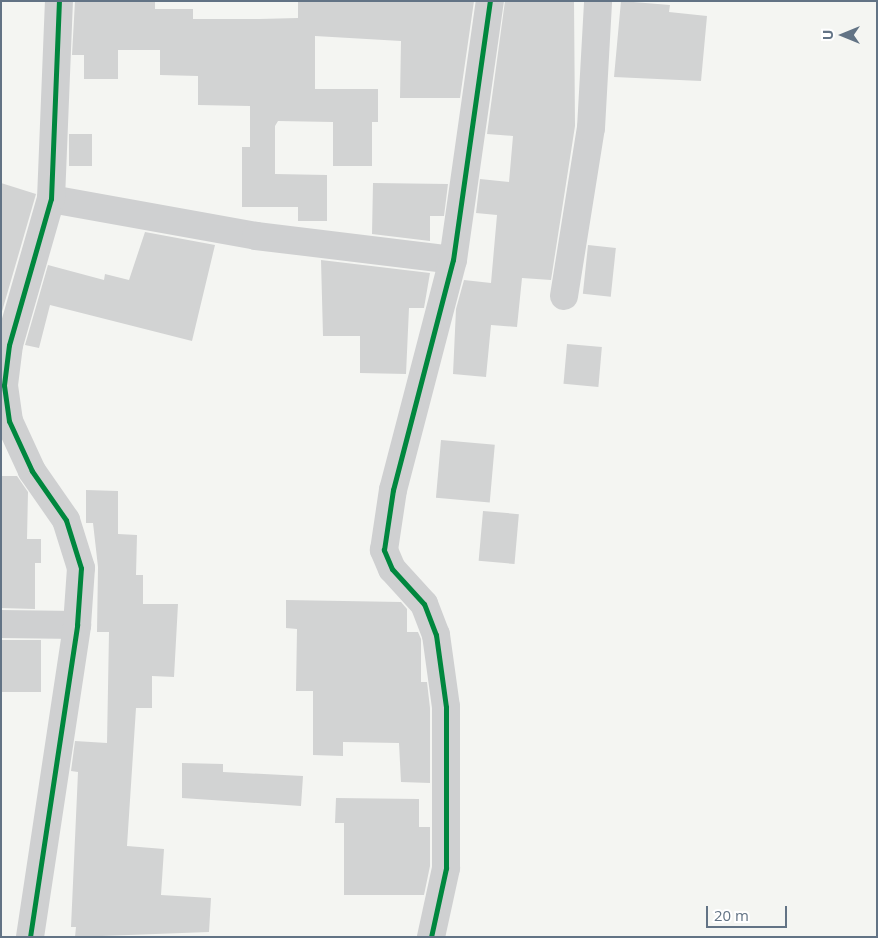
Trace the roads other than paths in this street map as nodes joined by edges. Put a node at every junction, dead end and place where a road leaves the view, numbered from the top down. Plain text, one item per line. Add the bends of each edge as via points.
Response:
1 (59, 1) edge
2 (490, 1) edge
3 (598, 1) edge
4 (62, 201) junction
5 (453, 260) junction
6 (564, 296) dead end
7 (1, 624) edge
8 (77, 625) junction
9 (30, 937) edge
10 (431, 937) edge

1 - 4 street
2 - 5 street
3 - 6 street via 591,128
4 - 5 street via 256,236
4 - 8 street via 9,344 4,385 9,421 32,471 66,520 81,568
5 - 10 street via 393,490 388,560 424,604 436,635 446,707 446,868
7 - 8 street
8 - 9 street

